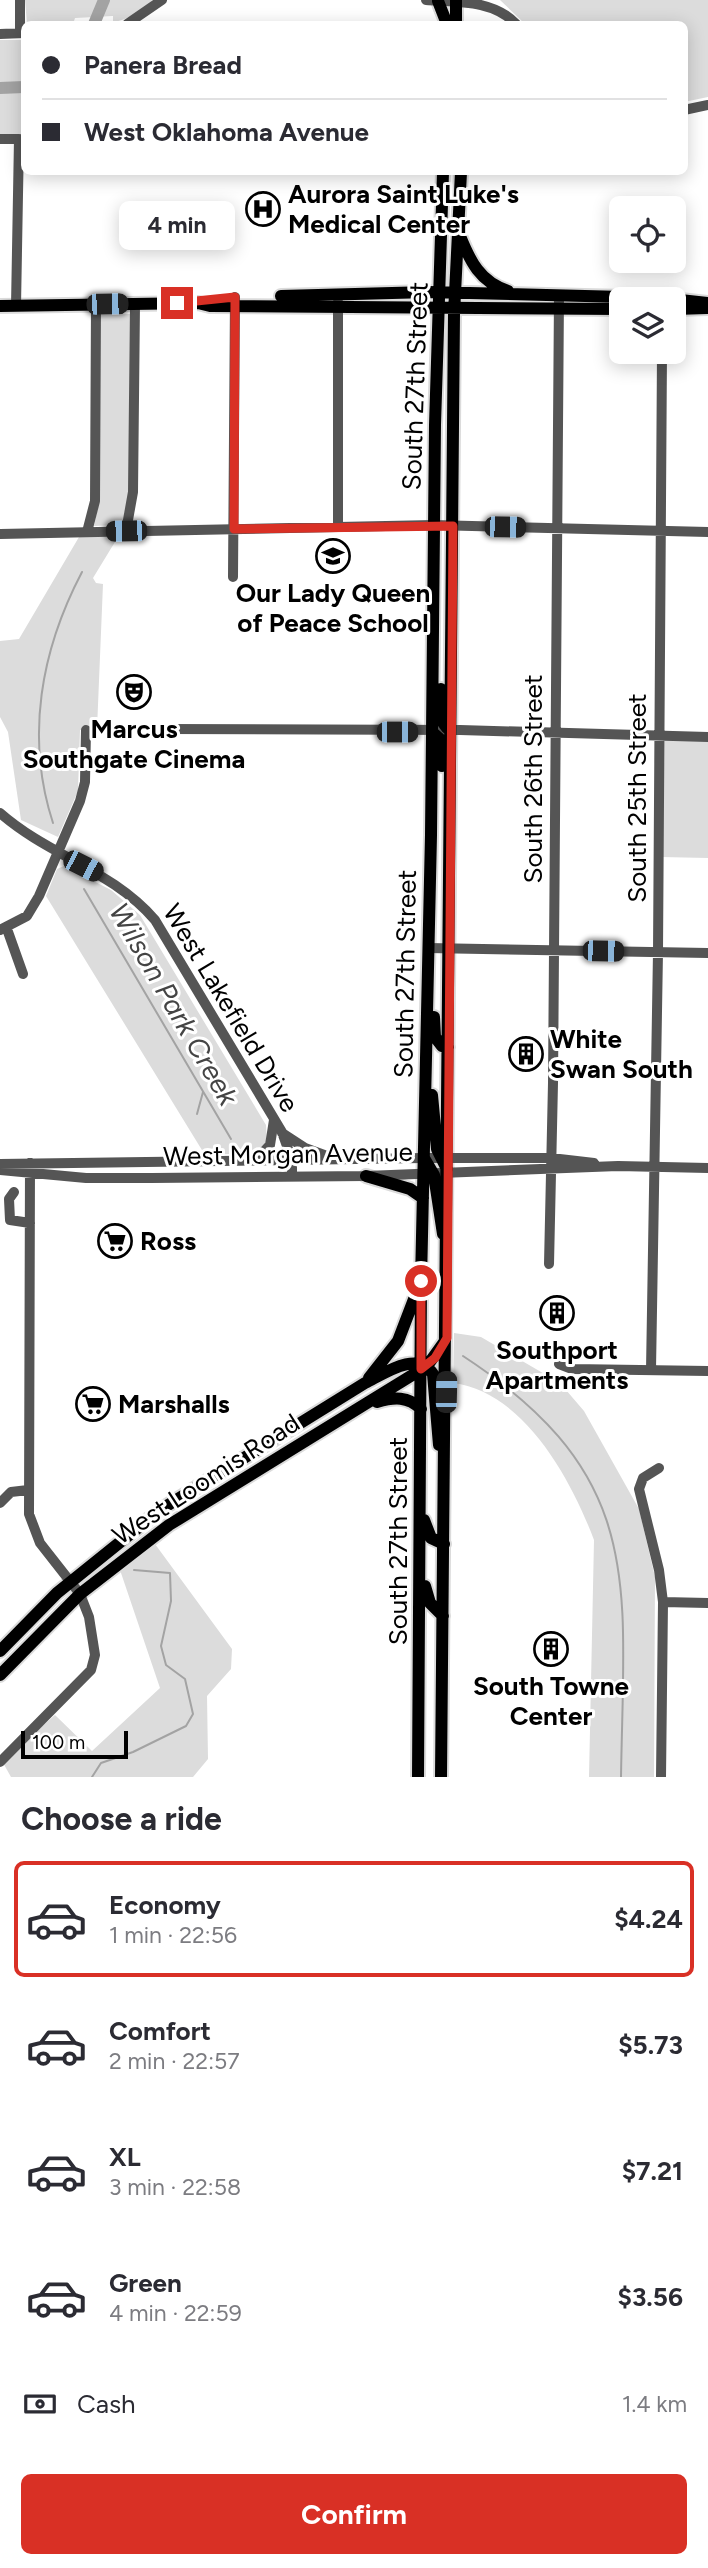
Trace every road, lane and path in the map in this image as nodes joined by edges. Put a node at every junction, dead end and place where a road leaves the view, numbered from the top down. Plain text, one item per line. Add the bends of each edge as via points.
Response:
1 (20, 0) edge
2 (162, 0) edge
3 (426, 0) edge
4 (438, 0) edge
5 (455, 0) edge
6 (21, 21) edge
7 (131, 21) edge
8 (439, 21) edge
9 (446, 21) edge
10 (456, 21) edge
11 (512, 21) edge
12 (21, 33) edge
13 (0, 34) edge
14 (708, 105) edge
15 (688, 109) edge
16 (0, 139) edge
17 (443, 175) edge
18 (461, 175) edge
19 (459, 233) junction
20 (518, 294) junction
21 (559, 295) junction
22 (609, 297) edge
23 (439, 299) junction
24 (455, 299) junction
25 (338, 300) junction
26 (235, 301) junction
27 (686, 302) edge
28 (96, 304) junction
29 (135, 304) junction
30 (708, 305) edge
31 (0, 306) edge
32 (16, 306) junction
33 (686, 308) edge
34 (558, 309) junction
35 (609, 309) edge
36 (662, 364) edge
37 (435, 425) junction
38 (455, 425) junction
39 (434, 525) junction
40 (453, 526) junction
41 (338, 527) junction
42 (557, 528) junction
43 (234, 529) junction
44 (126, 531) junction
45 (660, 531) junction
46 (86, 532) junction
47 (708, 532) edge
48 (0, 534) edge
49 (233, 577) dead end
50 (433, 663) junction
51 (165, 729) dead end
52 (86, 730) dead end
53 (450, 730) junction
54 (432, 732) junction
55 (555, 733) junction
56 (658, 736) junction
57 (708, 737) edge
58 (450, 785) junction
59 (0, 813) edge
60 (57, 853) junction
61 (430, 869) junction
62 (449, 880) junction
63 (4, 930) edge
64 (448, 947) junction
65 (428, 948) junction
66 (553, 950) junction
67 (658, 952) junction
68 (708, 953) edge
69 (23, 974) dead end
70 (428, 982) junction
71 (448, 1047) junction
72 (426, 1061) junction
73 (274, 1119) junction
74 (282, 1132) junction
75 (551, 1158) junction
76 (292, 1160) junction
77 (338, 1160) junction
78 (254, 1161) junction
79 (445, 1163) junction
80 (0, 1164) edge
81 (618, 1166) junction
82 (427, 1167) junction
83 (654, 1167) junction
84 (30, 1168) junction
85 (708, 1168) edge
86 (0, 1170) edge
87 (551, 1171) junction
88 (366, 1176) junction
89 (292, 1177) junction
90 (14, 1192) dead end
91 (423, 1198) junction
92 (30, 1223) junction
93 (447, 1247) junction
94 (548, 1264) dead end
95 (421, 1281) junction
96 (447, 1338) junction
97 (559, 1364) dead end
98 (423, 1366) junction
99 (650, 1370) junction
100 (708, 1371) edge
101 (365, 1382) junction
102 (369, 1404) junction
103 (421, 1409) junction
104 (323, 1410) junction
105 (302, 1443) junction
106 (659, 1468) dead end
107 (221, 1472) junction
108 (242, 1479) junction
109 (444, 1487) junction
110 (28, 1490) junction
111 (0, 1503) edge
112 (422, 1513) junction
113 (444, 1544) junction
114 (421, 1568) junction
115 (72, 1581) junction
116 (80, 1594) junction
117 (663, 1602) junction
118 (708, 1603) edge
119 (420, 1611) junction
120 (39, 1612) junction
121 (443, 1616) junction
122 (51, 1624) junction
123 (443, 1635) junction
124 (0, 1651) edge
125 (0, 1675) edge
126 (442, 1729) junction
127 (418, 1735) junction
128 (0, 1762) edge
129 (418, 1777) edge
130 (441, 1777) edge
131 (661, 1777) edge

1 - 6 street
2 - 7 street
3 - 4 street
4 - 5 street
4 - 8 main road
4 - 9 main road
5 - 10 main road
5 - 11 street via 496,7
12 - 13 street
14 - 15 street
16 - 32 street via 19,139
17 - 23 main road, South 27th Street
18 - 19 main road, South 27th Street
19 - 20 main road via 481,275
19 - 24 main road, South 27th Street
20 - 21 main road
20 - 24 main road
21 - 22 main road
21 - 34 street, South 26th Street
23 - 24 main road
23 - 25 main road
23 - 37 main road, South 27th Street
24 - 34 main road
24 - 38 main road, South 27th Street
25 - 26 main road
25 - 41 street
26 - 29 main road via 210,306
26 - 43 street
27 - 30 main road
28 - 29 main road
28 - 32 main road
28 - 46 street via 95,501
29 - 44 street via 133,492
30 - 33 main road
31 - 32 main road
34 - 35 main road
34 - 42 street, South 26th Street
36 - 45 street, South 25th Street
37 - 38 main road
37 - 39 main road, South 27th Street
38 - 40 main road, South 27th Street
39 - 40 street
39 - 41 street
39 - 50 main road, South 27th Street
40 - 42 street
40 - 53 main road, South 27th Street
41 - 43 street
42 - 45 street
42 - 55 street, South 26th Street
43 - 44 street
43 - 49 street
44 - 46 street
45 - 47 street
45 - 56 street, South 25th Street
46 - 48 street
50 - 53 main road via 440,679 442,721
50 - 54 main road, South 27th Street
51 - 54 street
52 - 60 street via 85,782
53 - 54 street
53 - 55 street
53 - 58 main road, South 27th Street
54 - 58 main road via 441,740 443,774
54 - 61 main road, South 27th Street
55 - 56 street
55 - 66 street, South 26th Street
56 - 57 street
56 - 67 street, South 25th Street
58 - 62 main road, South 27th Street
59 - 60 street, West Lakefield Drive
60 - 63 street via 27,916
60 - 73 street, West Lakefield Drive via 117,883 155,920
61 - 62 main road
61 - 65 main road, South 27th Street
62 - 64 main road, South 27th Street
63 - 69 street
64 - 65 street
64 - 66 street
64 - 71 main road, South 27th Street
65 - 70 main road, South 27th Street
66 - 67 street
66 - 75 street, South 26th Street
67 - 68 street
67 - 83 street, South 25th Street
70 - 71 main road via 435,1037
70 - 72 main road, South 27th Street
71 - 79 main road, South 27th Street
72 - 79 main road
72 - 82 main road, South 27th Street
73 - 74 street, West Lakefield Drive
73 - 78 street via 270,1145
74 - 76 street, West Lakefield Drive
74 - 77 street via 305,1148
75 - 79 street, West Morgan Avenue
75 - 81 street, West Morgan Avenue
75 - 87 street, South 26th Street
76 - 77 street, West Morgan Avenue
76 - 78 street, West Morgan Avenue
76 - 89 street, West Lakefield Drive
77 - 82 street, West Morgan Avenue
78 - 84 street, West Morgan Avenue
79 - 82 street, West Morgan Avenue
79 - 82 street, West Morgan Avenue
79 - 87 street, West Morgan Avenue
79 - 93 main road, South 27th Street
80 - 84 street, West Morgan Avenue
81 - 83 street, West Morgan Avenue
81 - 87 street, West Morgan Avenue
82 - 88 street, West Morgan Avenue
82 - 91 main road, South 27th Street
82 - 93 main road
83 - 85 street, West Morgan Avenue
83 - 99 street, South 25th Street
84 - 86 street, West Morgan Avenue
84 - 89 street, West Morgan Avenue via 86,1178
84 - 92 street
87 - 94 street, South 26th Street
88 - 89 street, West Morgan Avenue
88 - 91 main road via 410,1188
90 - 92 street via 9,1199 10,1220
91 - 95 main road, South 27th Street
92 - 110 street
93 - 96 main road, South 27th Street
95 - 98 main road, South 27th Street
95 - 101 main road via 398,1342
96 - 98 main road, West Loomis Road
96 - 109 main road, South 27th Street
97 - 99 street via 572,1369
98 - 101 main road, West Loomis Road via 393,1369
98 - 102 main road, West Loomis Road
98 - 103 main road, South 27th Street
98 - 109 main road via 435,1382 434,1412
99 - 100 street
101 - 104 main road, West Loomis Road
102 - 103 main road via 401,1398
102 - 105 main road, West Loomis Road
103 - 112 main road, South 27th Street
104 - 105 main road via 305,1428
104 - 107 main road, West Loomis Road
105 - 108 main road, West Loomis Road
106 - 117 street via 643,1478 639,1489
107 - 108 main road
107 - 115 main road, West Loomis Road via 160,1510
108 - 116 main road, West Loomis Road via 169,1525
109 - 113 main road, South 27th Street
110 - 111 street via 11,1492
110 - 115 street via 34,1529 51,1559
112 - 113 main road via 430,1538
112 - 114 main road, South 27th Street
113 - 121 main road, South 27th Street
114 - 119 main road, South 27th Street
114 - 121 main road via 429,1603
115 - 116 street
115 - 120 main road, West Loomis Road
116 - 122 main road, West Loomis Road
116 - 128 street via 95,1655 91,1670
117 - 118 street
117 - 131 street
119 - 123 main road via 433,1617
119 - 127 main road, South 27th Street
120 - 122 main road
120 - 124 main road, West Loomis Road
121 - 123 main road, South 27th Street
122 - 125 main road, West Loomis Road
123 - 126 main road, South 27th Street
126 - 127 main road
126 - 130 main road, South 27th Street
127 - 129 main road, South 27th Street

